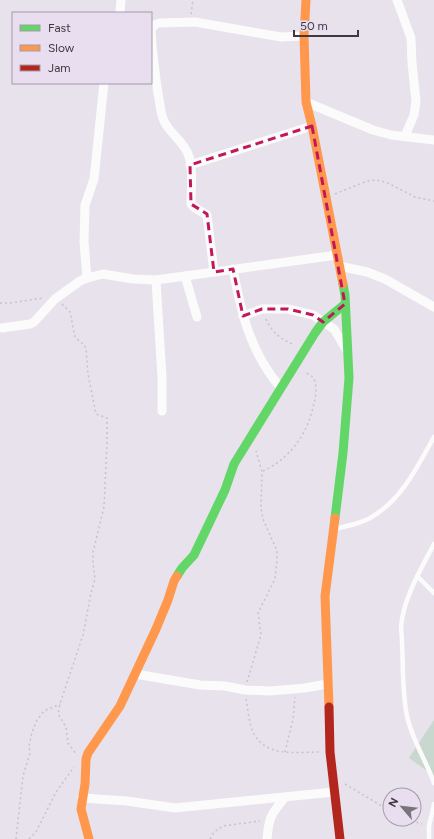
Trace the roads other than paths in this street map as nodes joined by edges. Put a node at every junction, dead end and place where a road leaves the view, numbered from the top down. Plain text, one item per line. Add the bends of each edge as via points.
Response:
1 (121, 0) edge
2 (306, 0) edge
3 (397, 0) edge
4 (120, 12) edge
5 (152, 28) edge
6 (304, 36) junction
7 (152, 59) edge
8 (104, 84) edge
9 (306, 102) junction
10 (312, 126) junction
11 (405, 136) junction
12 (434, 140) edge
13 (190, 166) junction
14 (337, 255) junction
15 (339, 266) junction
16 (233, 270) junction
17 (214, 272) junction
18 (185, 276) junction
19 (87, 278) junction
20 (156, 280) junction
21 (346, 304) junction
22 (434, 307) edge
23 (244, 316) junction
24 (197, 317) dead end
25 (323, 322) junction
26 (1, 328) edge
27 (348, 352) junction
28 (281, 388) junction
29 (162, 411) dead end
30 (434, 437) edge
31 (333, 529) junction
32 (434, 544) edge
33 (417, 576) junction
34 (434, 593) edge
35 (135, 674) junction
36 (328, 684) junction
37 (434, 783) edge
38 (334, 792) junction
39 (285, 797) junction
40 (82, 798) junction
41 (434, 804) edge
42 (89, 839) edge
43 (267, 839) edge
44 (340, 839) edge
45 (429, 839) edge

1 - 4 street
2 - 6 main road
3 - 11 street via 411,38 416,101 414,115
5 - 6 street via 160,23 190,21 287,38
6 - 9 main road
7 - 13 street via 164,120 188,151
8 - 19 street via 94,179 85,205 84,242
9 - 10 main road
9 - 11 street via 373,130
10 - 13 street
10 - 14 main road
11 - 12 street
13 - 17 street via 191,204 207,215
14 - 15 main road
14 - 16 street
15 - 21 main road
15 - 22 street via 386,279
16 - 17 street
16 - 23 street via 238,300
17 - 18 street
18 - 20 street
18 - 24 street
19 - 20 street via 103,274
19 - 26 street via 55,299 34,322
20 - 29 street
21 - 25 main road
21 - 27 main road
23 - 25 street via 262,309 288,309 313,315
23 - 28 street via 261,362
25 - 27 street via 337,333
25 - 28 main road
27 - 31 main road via 349,378 343,453
28 - 35 main road via 234,464 225,490 194,555 174,581
30 - 31 lane via 412,477 390,504 369,518
31 - 36 main road via 325,596
32 - 33 lane
33 - 34 lane
33 - 37 lane via 402,618 405,702 412,732
35 - 36 street via 200,685 270,692
35 - 40 main road via 120,706 88,753
36 - 38 main road
38 - 39 street
38 - 44 main road
39 - 40 street via 175,808
39 - 43 street via 270,816
40 - 42 main road via 81,809
41 - 45 lane

